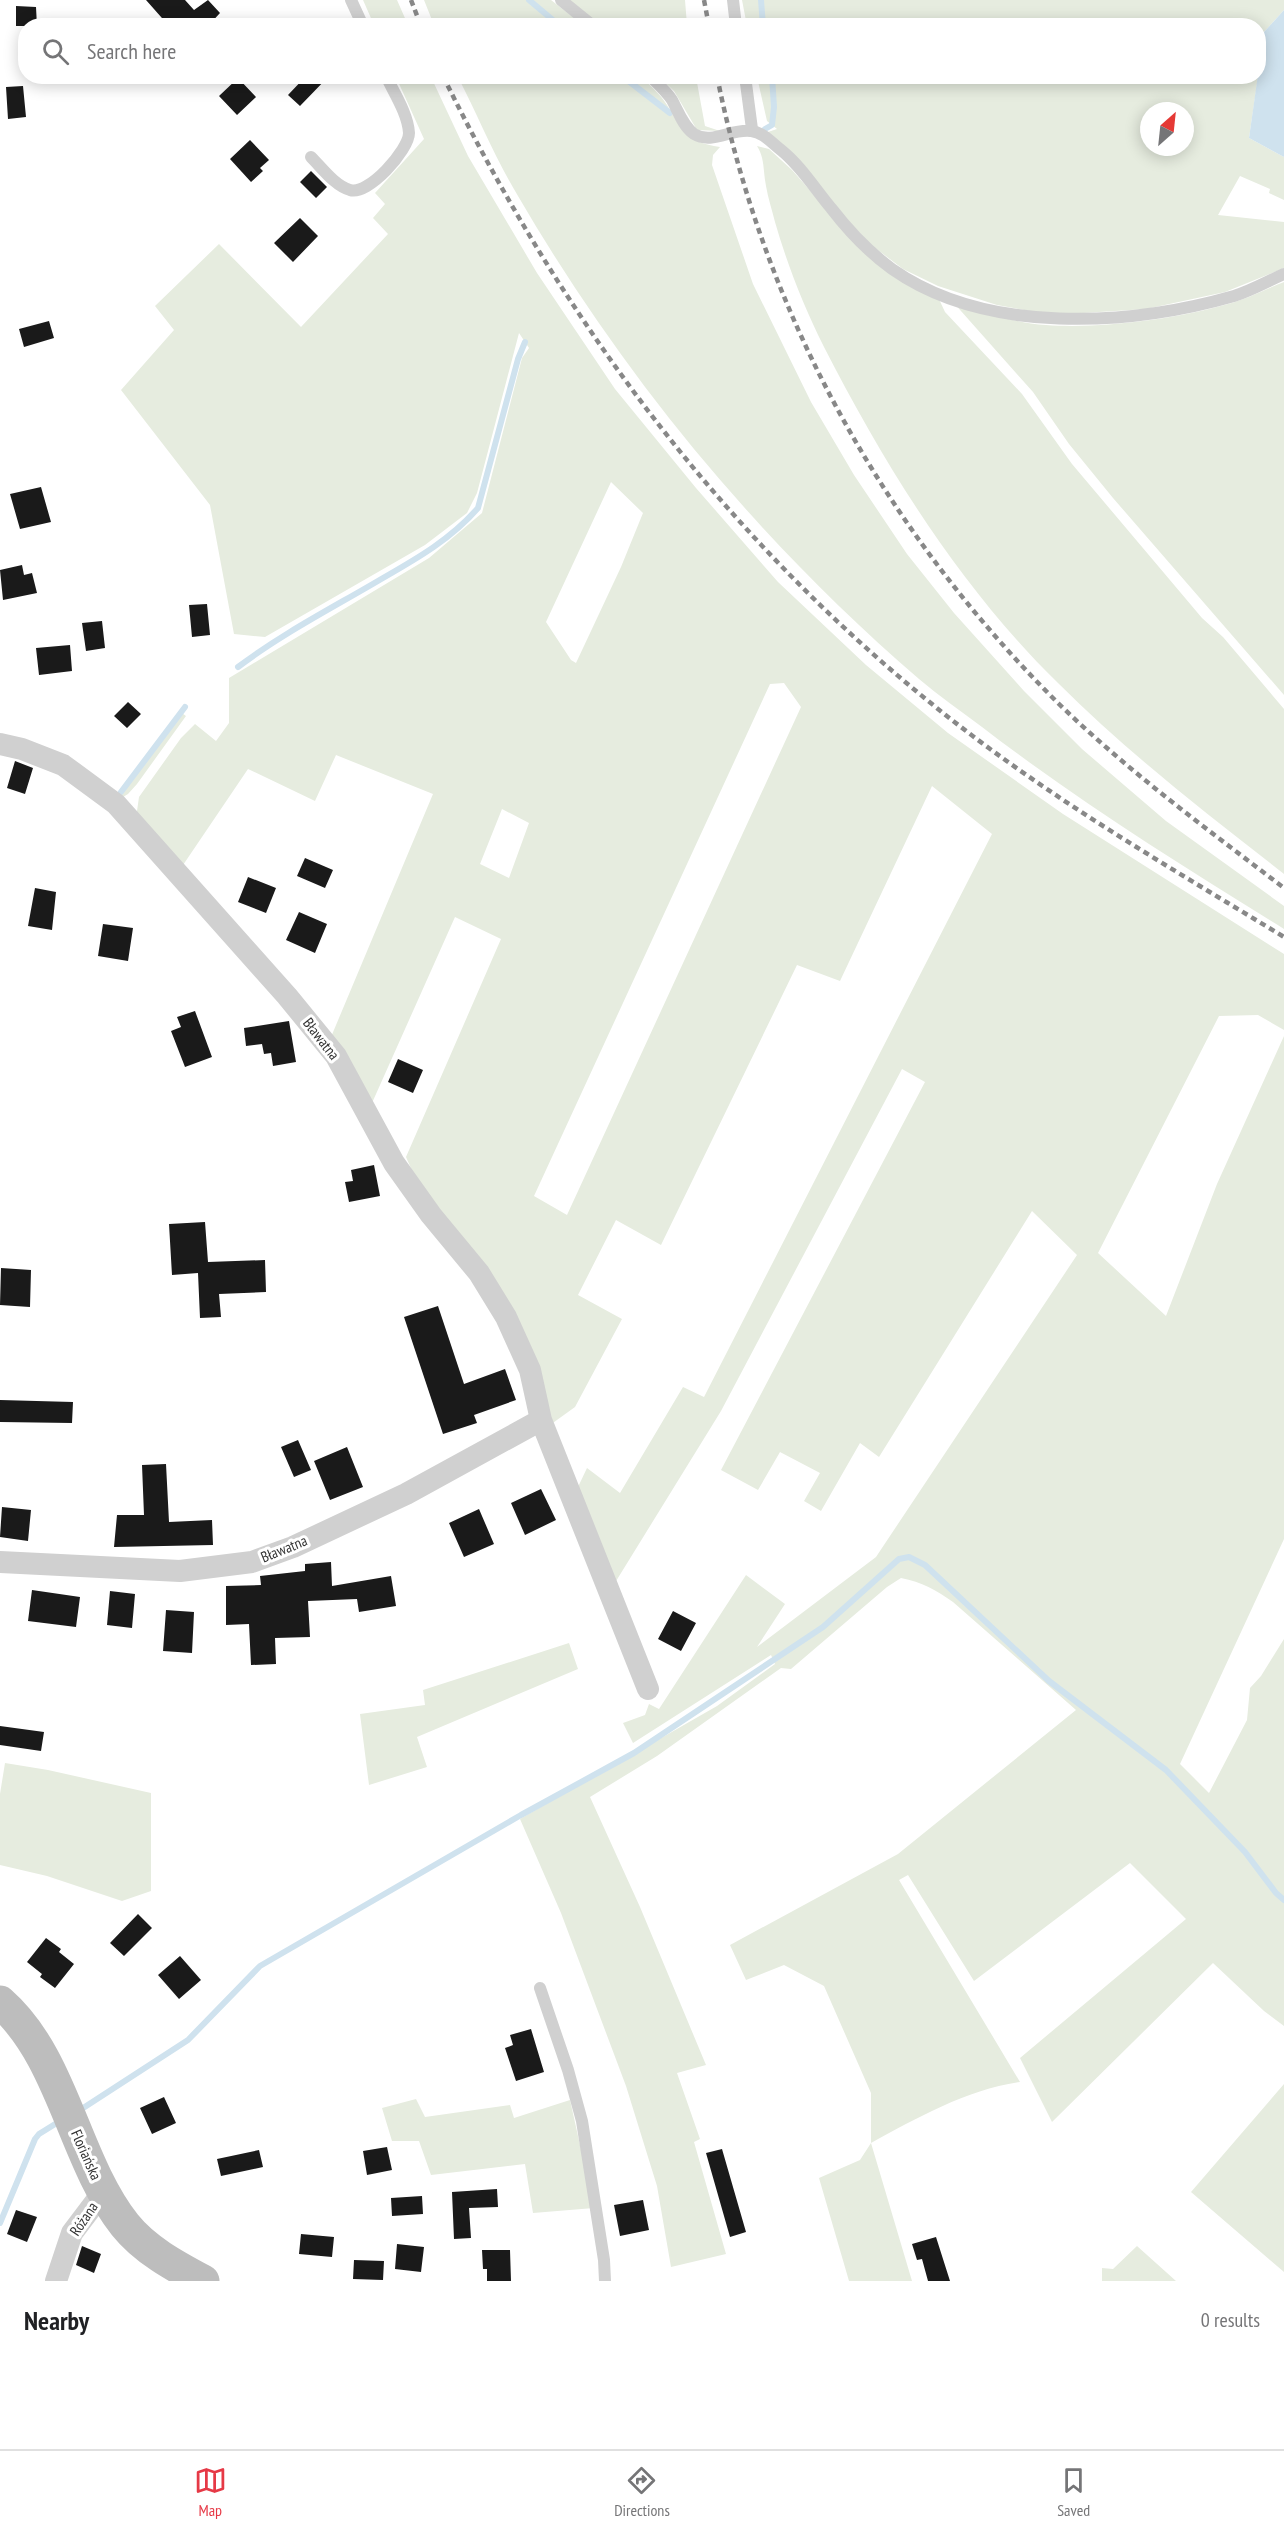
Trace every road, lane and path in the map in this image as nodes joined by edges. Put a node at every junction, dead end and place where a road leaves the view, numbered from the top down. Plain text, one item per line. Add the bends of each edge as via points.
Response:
1 (351, 0) edge
2 (561, 0) edge
3 (734, 0) edge
4 (359, 18) edge
5 (583, 18) edge
6 (735, 18) edge
7 (390, 84) edge
8 (657, 84) edge
9 (746, 84) edge
10 (752, 129) dead end
11 (310, 157) dead end
12 (1284, 274) edge
13 (0, 744) edge
14 (541, 1420) junction
15 (0, 1562) edge
16 (648, 1689) dead end
17 (540, 1988) dead end
18 (0, 2002) edge
19 (103, 2192) junction
20 (56, 2281) edge
21 (203, 2281) edge
22 (605, 2281) edge

1 - 4 lane
2 - 5 lane
3 - 6 lane
7 - 11 lane via 408,125 409,137 404,149 370,186 352,191
8 - 12 lane via 691,132 712,138 744,131 760,133 785,153 832,210 892,269 975,305 1037,318 1117,317 1235,295
9 - 10 lane
13 - 14 street, Bławatna via 22,748 63,765 116,804 336,1056 394,1163 479,1273 506,1317 530,1370
14 - 15 street, Bławatna via 406,1494 252,1562 180,1571
14 - 16 street, Bławatna
17 - 22 lane via 582,2121
18 - 19 street, Floriańska via 29,2036
19 - 20 street, Różana via 72,2233
19 - 21 street, Floriańska via 137,2237

